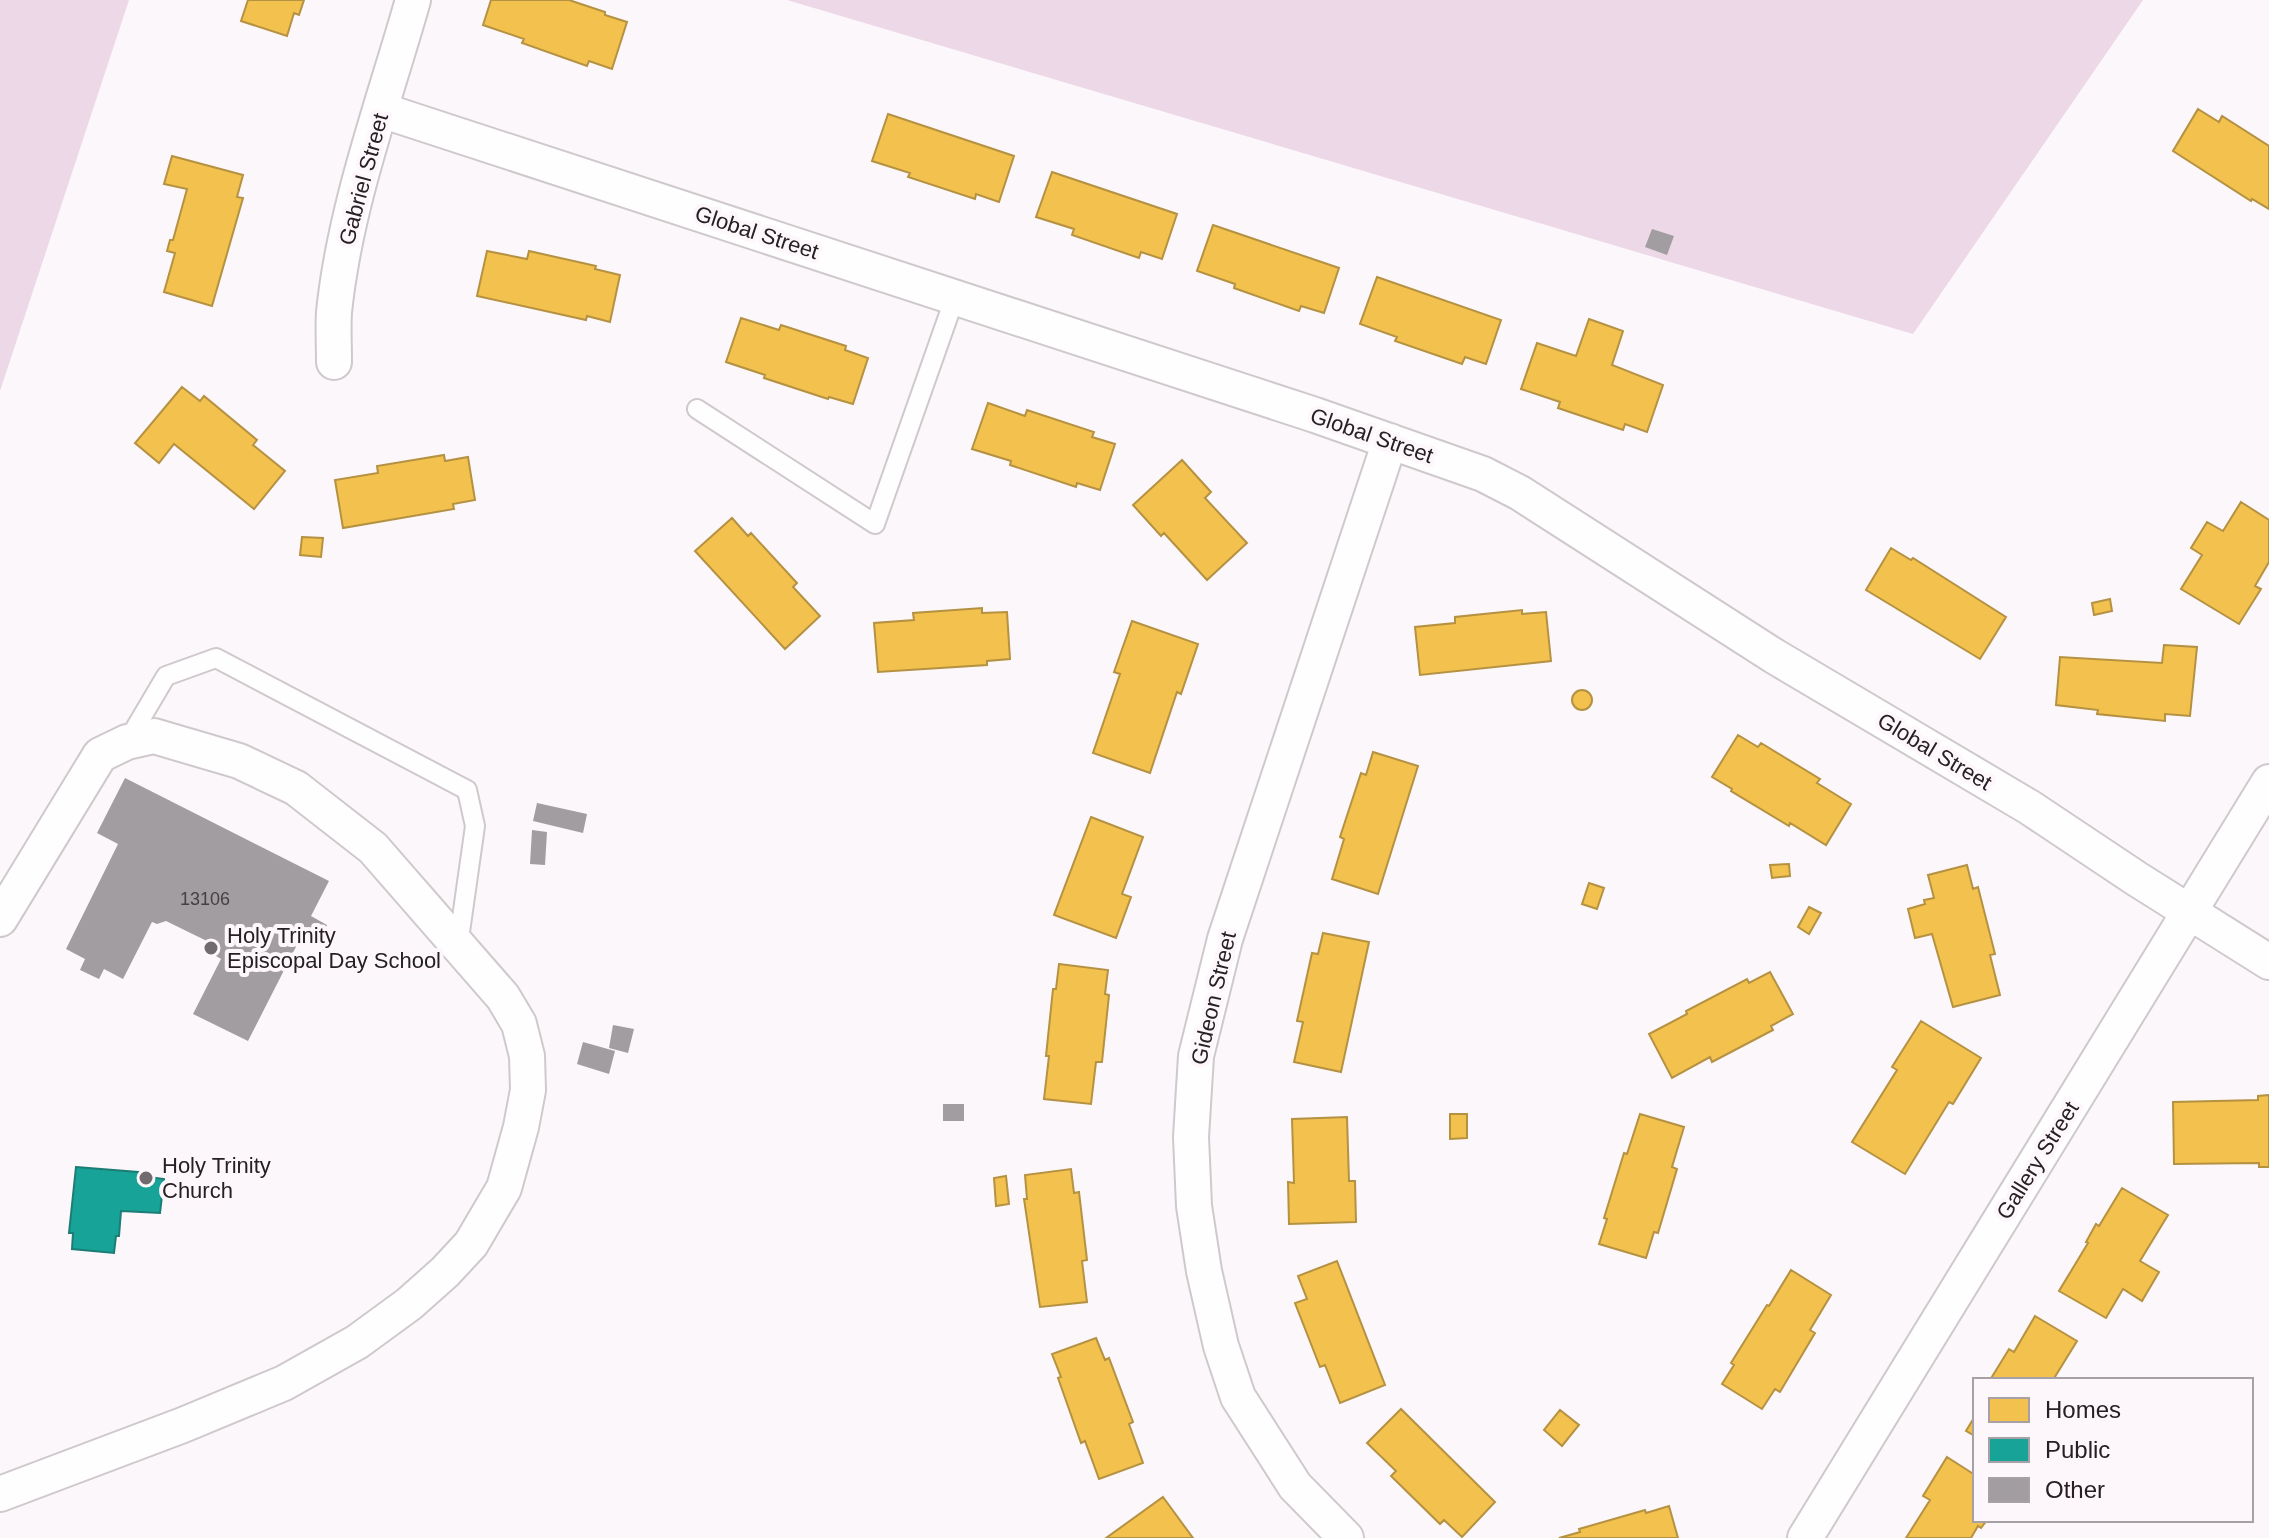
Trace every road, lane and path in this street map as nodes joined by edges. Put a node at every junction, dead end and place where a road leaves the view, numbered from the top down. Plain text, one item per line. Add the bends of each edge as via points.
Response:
1 (413, 0) edge
2 (381, 110) junction
3 (955, 297) junction
4 (334, 362) dead end
5 (697, 409) dead end
6 (1390, 441) junction
7 (127, 742) junction
8 (2269, 782) edge
9 (2190, 911) junction
10 (0, 919) edge
11 (458, 946) junction
12 (2269, 962) edge
13 (0, 1494) edge
14 (1346, 1538) edge
15 (1805, 1538) edge

1 - 2 street, Gabriel Street
2 - 3 street, Global Street
2 - 4 street, Gabriel Street via 342,262
3 - 5 lane via 875,524
3 - 6 street, Global Street
6 - 9 street, Global Street via 1520,493
6 - 14 street, Gideon Street via 1225,939 1196,1056 1191,1137 1204,1271 1238,1397 1295,1486
7 - 10 street via 100,755
7 - 11 street via 154,736 188,745 239,761 296,788 373,848
7 - 11 lane via 166,676 216,658 467,790 475,826
8 - 9 street, Gallery Street
9 - 12 street, Global Street
9 - 15 street, Gallery Street
11 - 13 street via 503,997 519,1024 527,1056 528,1090 504,1188 471,1244 409,1304 357,1342 284,1383

